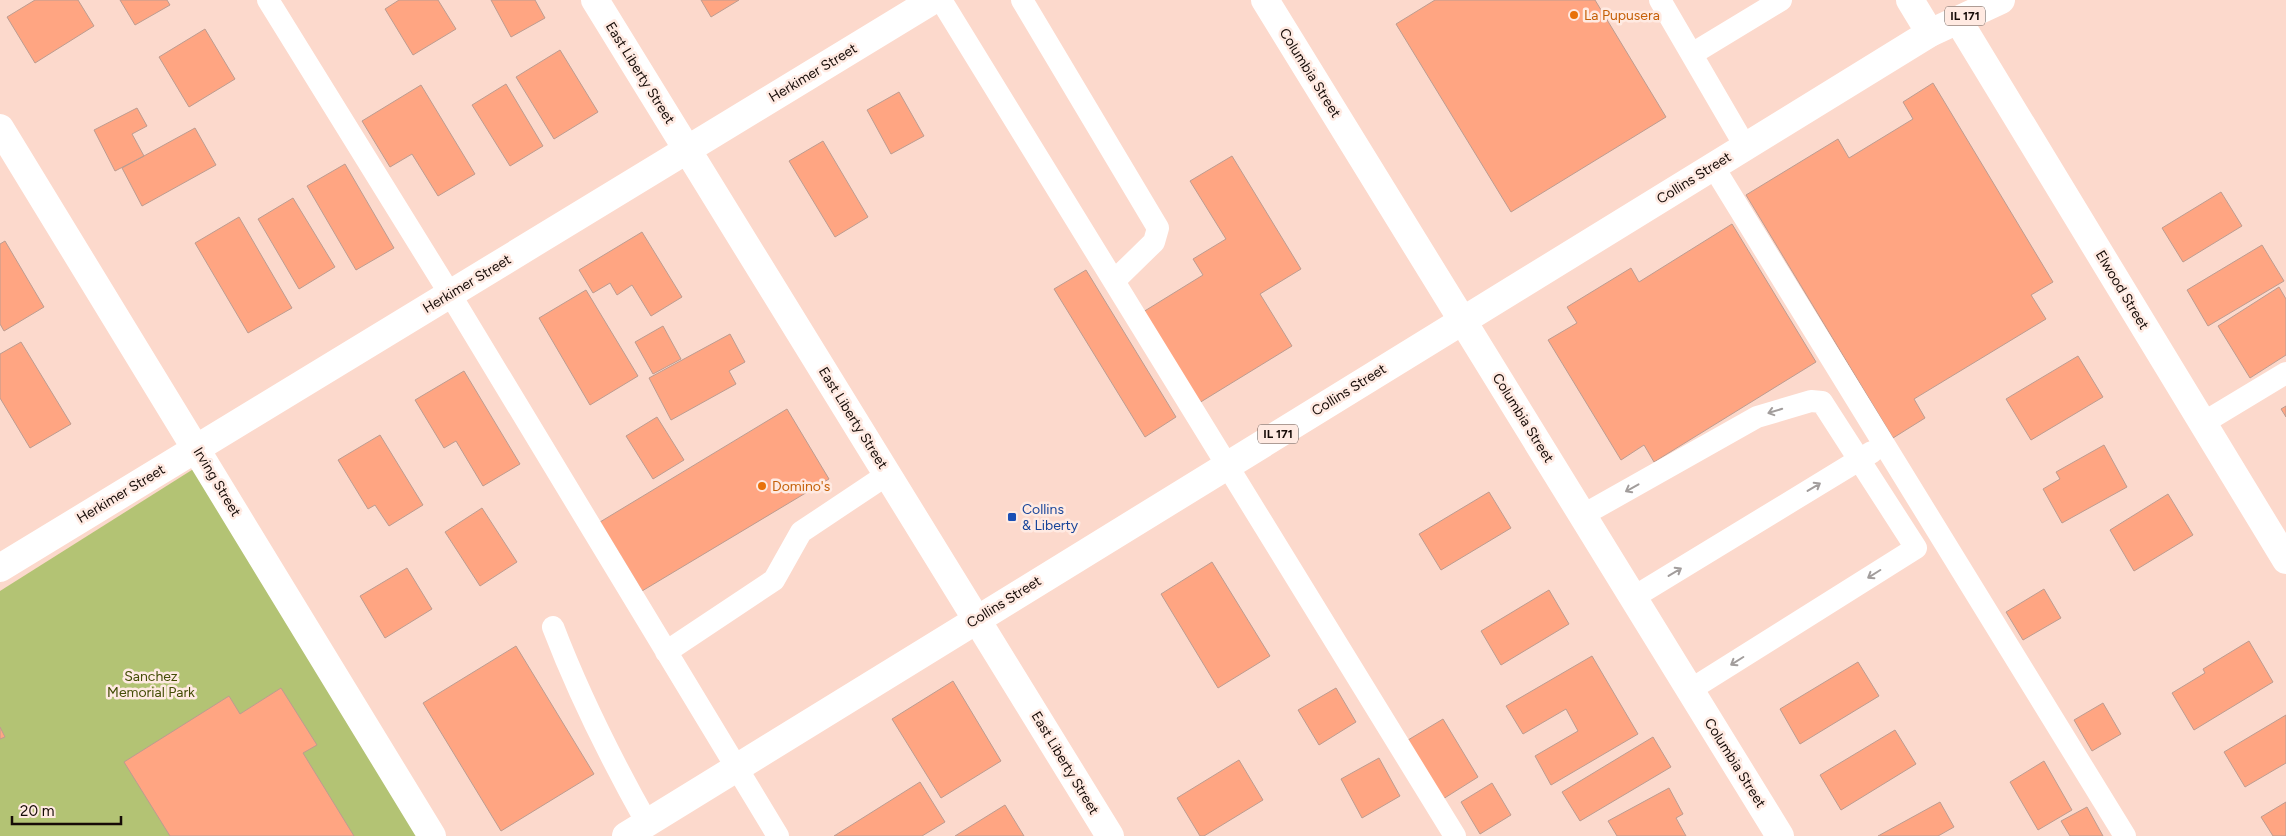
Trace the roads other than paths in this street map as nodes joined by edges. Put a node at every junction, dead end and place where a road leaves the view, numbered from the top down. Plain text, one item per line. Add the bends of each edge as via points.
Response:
1 (268, 0) edge
2 (595, 0) edge
3 (933, 0) edge
4 (941, 0) edge
5 (1022, 0) edge
6 (1265, 0) edge
7 (1660, 0) edge
8 (1781, 0) edge
9 (1910, 0) edge
10 (2001, 0) edge
11 (1958, 20) junction
12 (1930, 32) junction
13 (1692, 54) junction
14 (0, 128) edge
15 (1745, 146) junction
16 (688, 150) junction
17 (1713, 166) junction
18 (1114, 281) junction
19 (450, 294) junction
20 (1463, 320) junction
21 (2286, 373) edge
22 (2203, 423) junction
23 (1884, 444) junction
24 (196, 448) junction
25 (1860, 459) junction
26 (1227, 465) junction
27 (888, 474) junction
28 (1583, 515) junction
29 (2286, 560) edge
30 (0, 568) edge
31 (1634, 597) junction
32 (978, 619) junction
33 (553, 627) dead end
34 (666, 652) junction
35 (1690, 690) junction
36 (736, 768) junction
37 (636, 829) edge
38 (432, 836) edge
39 (778, 836) edge
40 (1110, 836) edge
41 (1455, 836) edge
42 (1780, 836) edge
43 (2126, 836) edge

1 - 19 lane
2 - 16 street, East Liberty Street
3 - 16 street, Herkimer Street
4 - 18 lane
5 - 18 lane via 1158,228 1154,242
6 - 20 street, Columbia Street
7 - 13 lane
8 - 13 lane
9 - 12 street
10 - 11 street, Collins Street / IL 171
11 - 12 street, Collins Street / IL 171
11 - 22 street, Elwood Street
12 - 15 street, Collins Street / IL 171
13 - 15 lane
14 - 24 street, Irving Street
15 - 17 street, Collins Street / IL 171
16 - 19 street, Herkimer Street
16 - 27 street, East Liberty Street
17 - 20 street, Collins Street / IL 171
17 - 23 lane
18 - 26 lane
19 - 24 street, Herkimer Street
19 - 34 lane
20 - 26 street, Collins Street / IL 171
20 - 28 street, Columbia Street
21 - 22 lane
22 - 29 street, Elwood Street
23 - 25 lane
23 - 43 lane
24 - 30 street, Herkimer Street
24 - 38 street, Irving Street
25 -> 28 lane via 1822,402 1811,400 1757,417
31 -> 25 lane
25 -> 35 lane via 1916,548
26 - 32 street, Collins Street / IL 171
26 - 41 lane
27 - 32 street, East Liberty Street
27 - 34 lane via 801,532 774,580
28 - 31 street, Columbia Street
31 - 35 street, Columbia Street
32 - 36 street, Collins Street / IL 171
32 - 40 street, East Liberty Street
33 - 37 lane via 573,680 613,764
34 - 36 lane
35 - 42 street, Columbia Street
36 - 37 street, Collins Street / IL 171
36 - 39 lane

